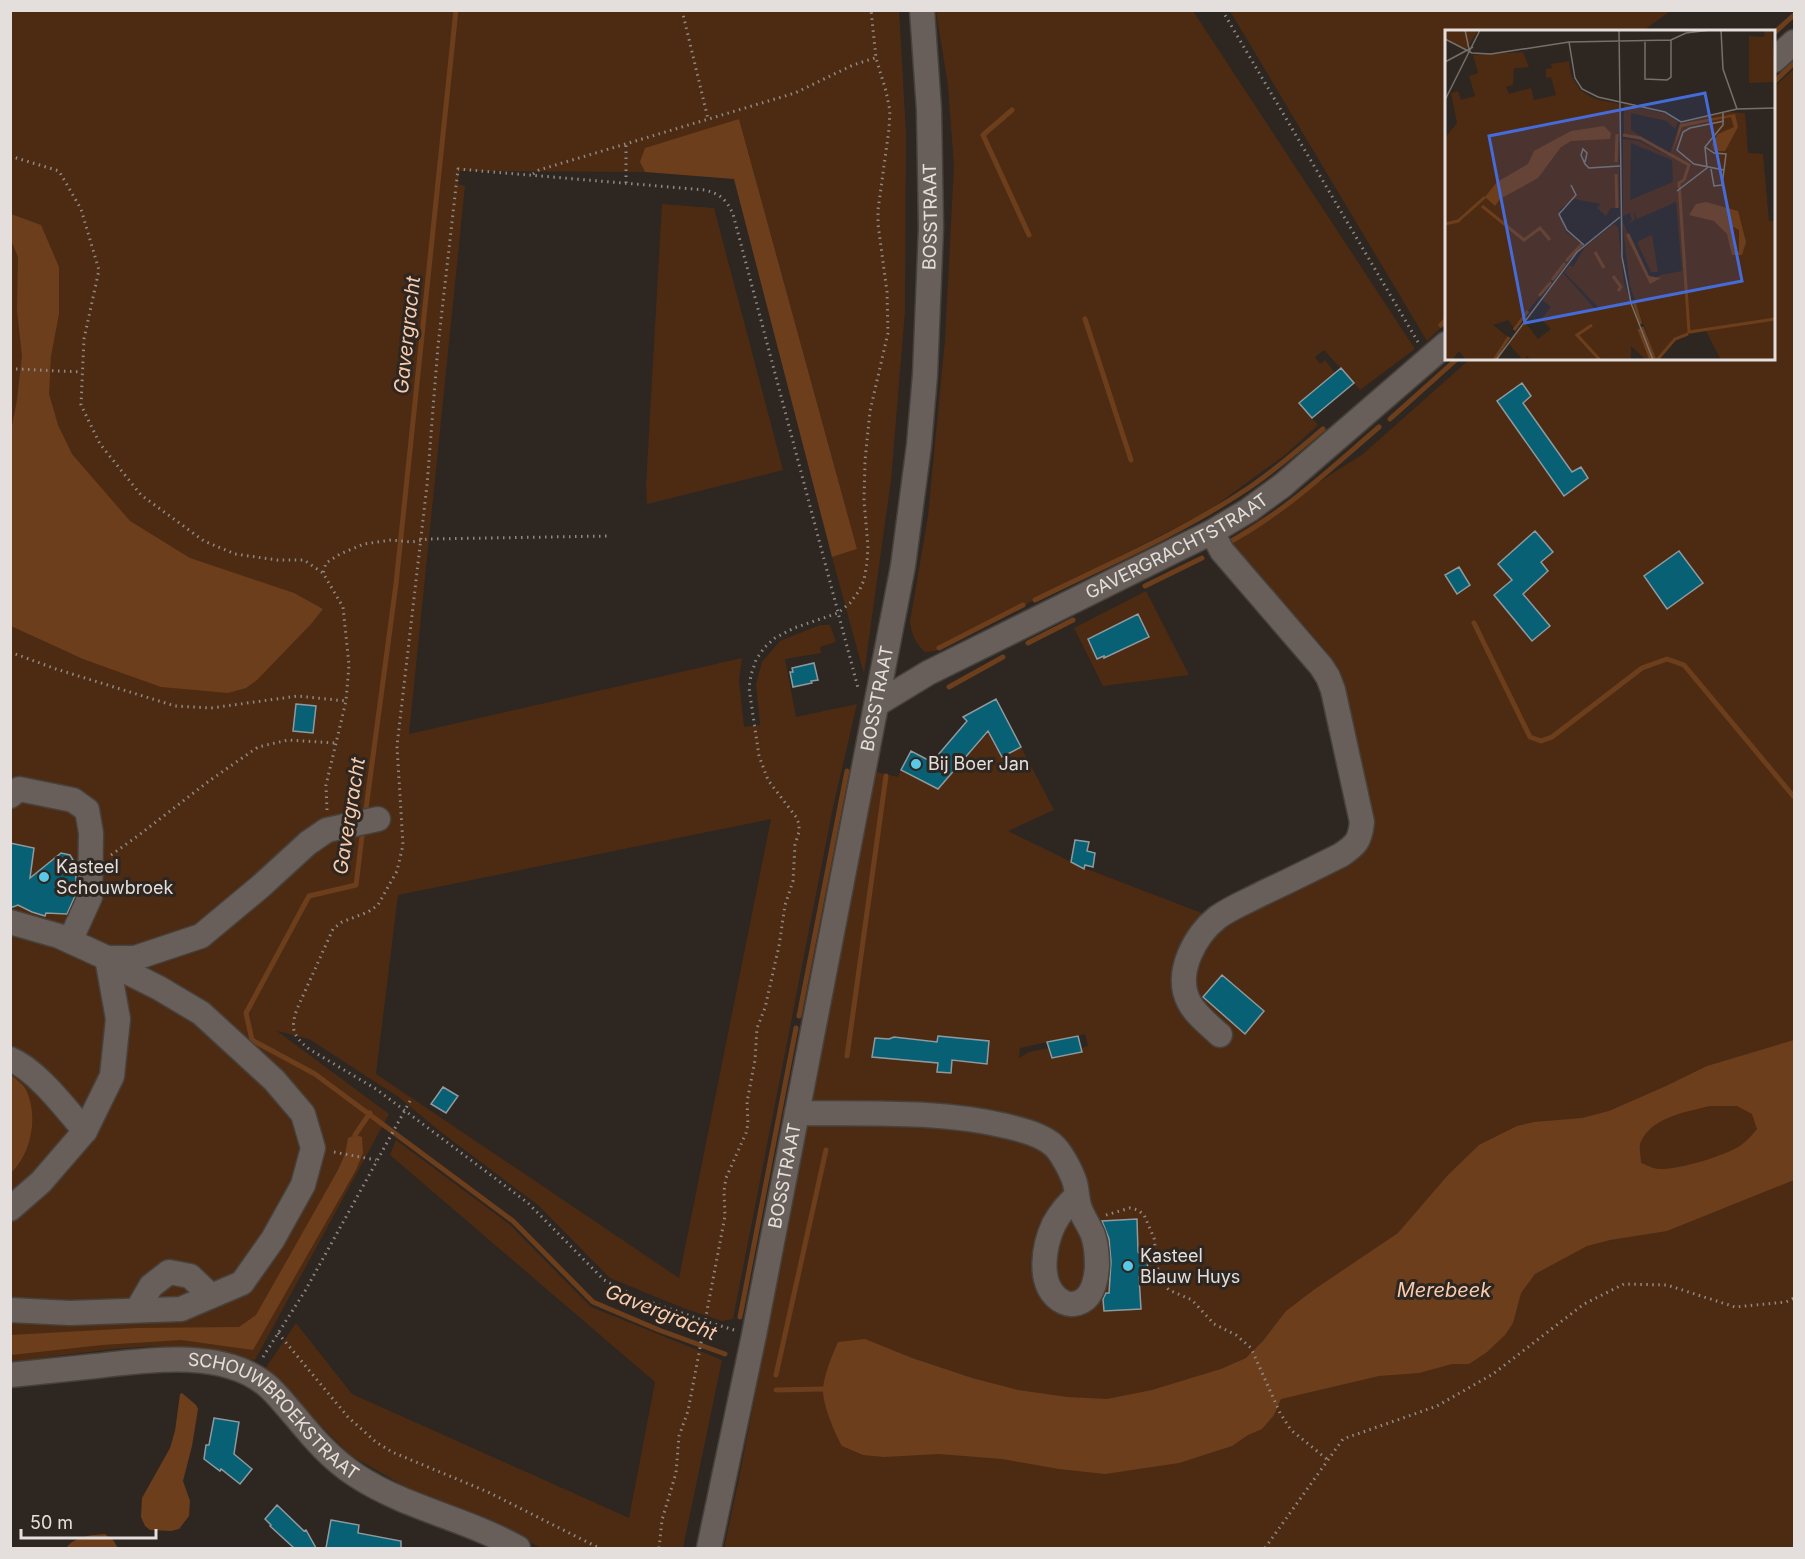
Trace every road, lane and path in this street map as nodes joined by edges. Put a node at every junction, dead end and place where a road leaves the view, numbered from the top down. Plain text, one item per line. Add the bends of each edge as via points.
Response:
1 (682, 10) edge
2 (871, 10) edge
3 (922, 10) edge
4 (1222, 10) edge
5 (1794, 42) edge
6 (876, 58) junction
7 (1775, 58) edge
8 (708, 119) junction
9 (626, 144) junction
10 (10, 156) edge
11 (531, 175) junction
12 (626, 183) junction
13 (1438, 351) edge
14 (17, 370) dead end
15 (82, 372) junction
16 (1212, 532) junction
17 (609, 536) dead end
18 (421, 540) junction
19 (323, 573) junction
20 (837, 613) junction
21 (10, 652) edge
22 (878, 698) junction
23 (346, 701) junction
24 (336, 743) junction
25 (10, 796) edge
26 (378, 819) dead end
27 (327, 830) junction
28 (90, 870) junction
29 (10, 922) edge
30 (70, 941) junction
31 (107, 958) junction
32 (1220, 1035) dead end
33 (10, 1059) edge
34 (410, 1101) dead end
35 (405, 1110) junction
36 (797, 1113) junction
37 (85, 1131) junction
38 (344, 1154) dead end
39 (376, 1160) junction
40 (1077, 1196) junction
41 (10, 1209) edge
42 (1086, 1221) junction
43 (211, 1296) junction
44 (1794, 1298) edge
45 (10, 1310) edge
46 (137, 1310) junction
47 (705, 1321) junction
48 (278, 1333) junction
49 (754, 1335) junction
50 (10, 1375) edge
51 (252, 1375) junction
52 (1328, 1460) junction
53 (518, 1548) edge
54 (599, 1548) edge
55 (659, 1548) edge
56 (709, 1548) edge
57 (1265, 1548) edge

1 - 8 path
2 - 6 path
3 - 22 street, BOSSTRAAT via 931,228 925,375 903,566
4 - 13 path
5 - 7 street
6 - 8 path via 795,93
6 - 20 path via 890,111 878,210 888,333 870,411 865,461 865,571 859,591
8 - 9 path
9 - 11 path
9 - 12 path
10 - 15 path via 59,171 81,209 99,270 84,339
11 - 12 path
11 - 18 path via 458,169
12 - 20 path via 705,190 728,202
13 - 16 street, GAVERGRACHTSTRAAT via 1283,485
14 - 15 path
15 - 19 path via 81,405 100,444 141,495 204,542 235,554 304,560
16 - 22 street, GAVERGRACHTSTRAAT
16 - 32 street via 1222,550 1328,677 1362,822 1361,835 1354,846 1219,916 1195,943 1186,963 1183,984 1187,999
17 - 18 path
18 - 19 path via 364,544 326,563
18 - 35 path via 397,746 403,845 397,871 378,905 333,929 293,1021 293,1031 300,1042
19 - 23 path via 343,607 349,665
20 - 22 path via 859,690
20 - 47 path via 775,638 756,660 751,675 749,688 759,756 768,780 796,817 799,832 793,881 784,905 779,946 757,1028 747,1102 748,1124 726,1178 725,1216
21 - 23 path via 175,706 211,708 298,696
22 - 36 street, BOSSTRAAT
23 - 24 path
24 - 27 path via 327,785
24 - 28 path via 288,740 258,747
25 - 28 street via 19,789 73,800 87,810
26 - 27 street
27 - 31 street via 201,936 135,958
28 - 30 street via 90,897
29 - 30 street
30 - 31 street
31 - 37 street via 118,1019 112,1076
31 - 43 street via 201,1013 274,1080 303,1114 313,1148 303,1185 243,1283
33 - 37 street via 22,1064
34 - 35 path
35 - 39 path
35 - 47 path via 528,1203 604,1280 636,1297
36 - 40 street via 949,1116 1030,1132 1054,1145 1066,1163
36 - 49 street, BOSSTRAAT
37 - 41 street
38 - 39 path
39 - 48 path
40 - 42 street
40 - 42 street via 1053,1225 1045,1266 1051,1291 1071,1305 1092,1292 1096,1277 1094,1237
42 - 52 path via 1130,1208 1144,1215 1154,1238 1159,1279 1251,1348 1291,1430
43 - 46 street via 181,1309
43 - 46 street via 190,1276 169,1272 151,1286
44 - 52 path via 1735,1307 1667,1285 1624,1284 1584,1304 1493,1374 1437,1406 1343,1439
45 - 46 street
47 - 49 path
47 - 55 path
48 - 51 path
48 - 54 path via 348,1417 375,1442 488,1492
49 - 56 street, BOSSTRAAT
50 - 51 street, SCHOUWBROEKSTRAAT via 161,1359 214,1364
51 - 53 street, SCHOUWBROEKSTRAAT via 273,1391 333,1458 357,1476
52 - 57 path

